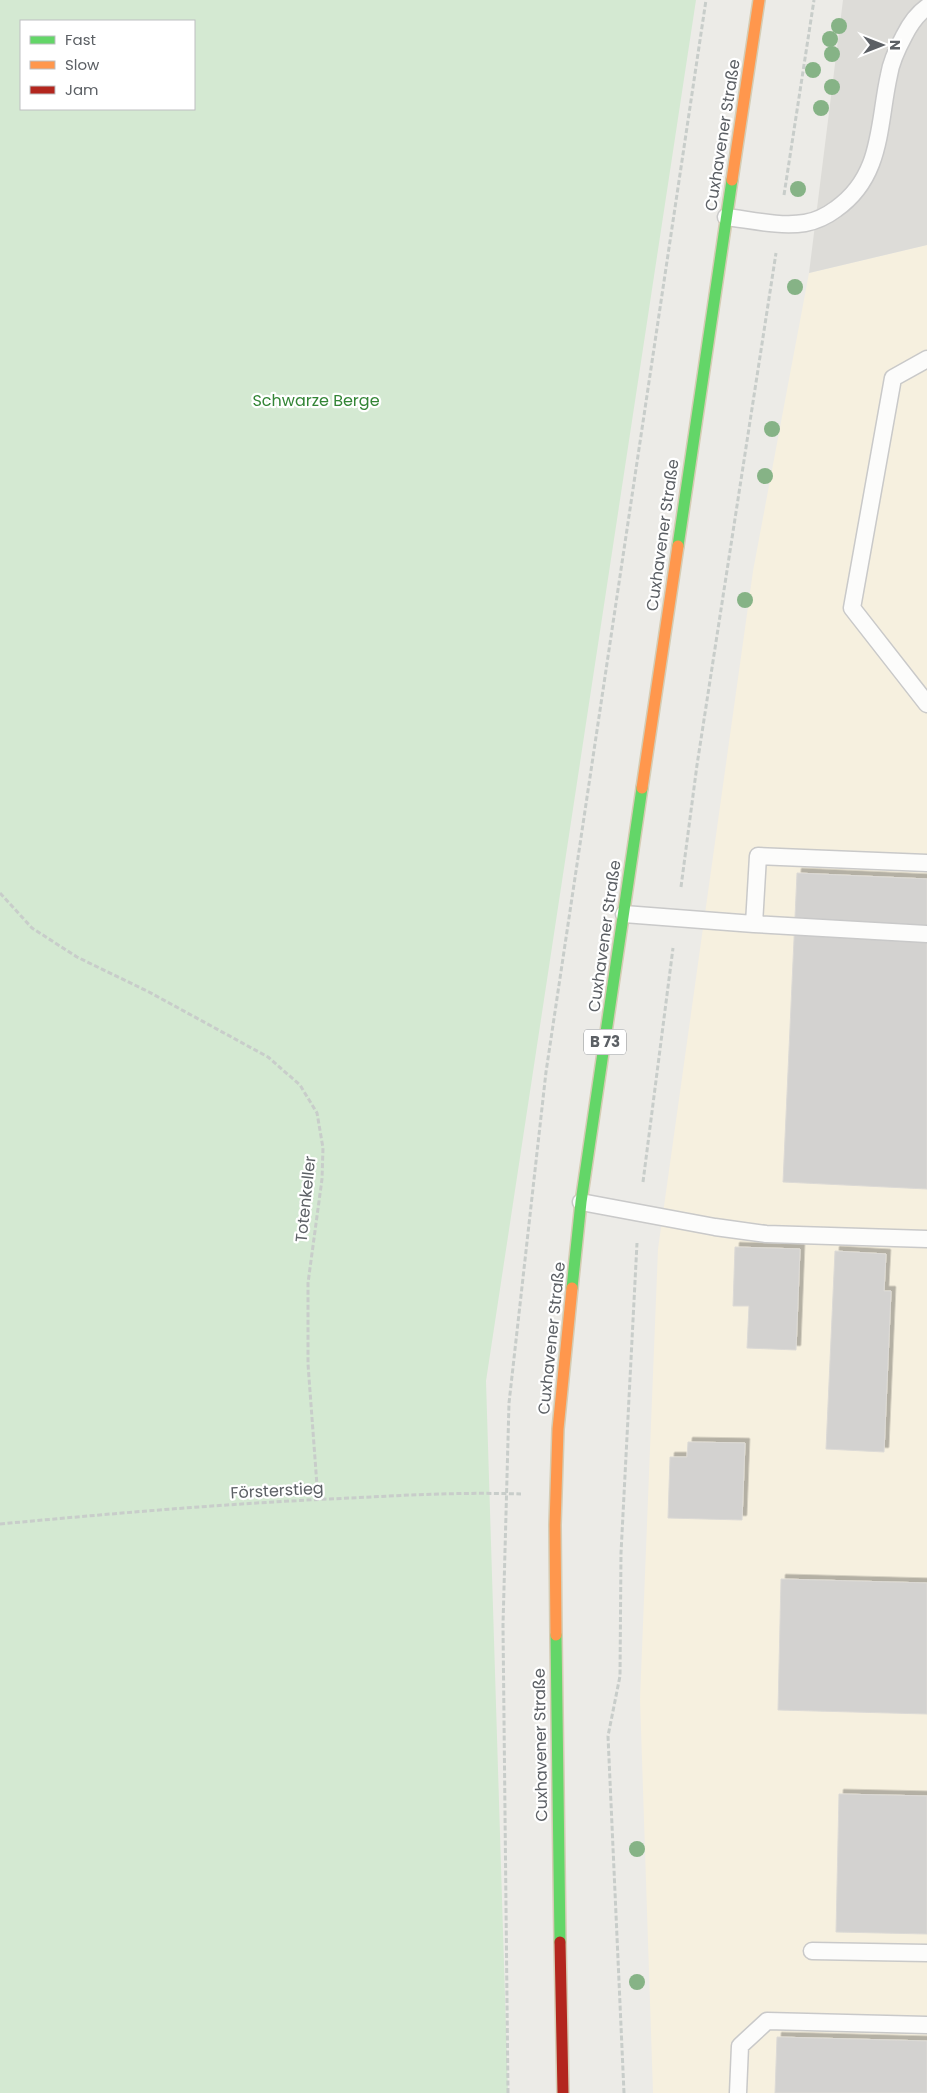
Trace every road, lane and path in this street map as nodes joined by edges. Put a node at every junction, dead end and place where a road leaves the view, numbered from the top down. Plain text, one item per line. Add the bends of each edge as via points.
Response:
1 (759, 0) edge
2 (814, 0) edge
3 (927, 7) edge
4 (726, 217) junction
5 (780, 224) junction
6 (927, 359) edge
7 (927, 704) edge
8 (927, 863) edge
9 (0, 893) edge
10 (624, 914) junction
11 (676, 920) junction
12 (754, 924) junction
13 (927, 934) edge
14 (581, 1202) junction
15 (639, 1211) junction
16 (927, 1240) edge
17 (557, 1495) junction
18 (318, 1499) junction
19 (0, 1524) edge
20 (812, 1951) dead end
21 (927, 1953) edge
22 (927, 2025) edge
23 (563, 2093) edge
24 (624, 2093) edge
25 (738, 2093) edge

1 - 4 main road, Cuxhavener Straße / B 73
2 - 5 path
3 - 5 lane via 909,27 897,49 888,75 880,140 865,177 849,200 828,214 806,223
4 - 5 lane
4 - 10 main road, Cuxhavener Straße / B 73
5 - 11 path via 696,765
6 - 7 lane via 893,378 852,608
8 - 12 lane via 758,856
9 - 18 path, Totenkeller via 32,928 77,957 268,1057 300,1085 317,1113 323,1148 322,1179 308,1283 308,1364
10 - 11 lane
10 - 14 main road, Cuxhavener Straße / B 73
11 - 12 lane
11 - 15 path
12 - 13 lane
14 - 15 lane
14 - 17 main road, Cuxhavener Straße / B 73 via 558,1429
15 - 16 lane via 766,1234
15 - 24 path via 621,1553 620,1676 608,1736
17 - 18 path, Försterstieg
17 - 23 main road, Cuxhavener Straße / B 73 via 555,1634
18 - 19 path, Försterstieg
20 - 21 lane
22 - 25 lane via 767,2021 740,2046

